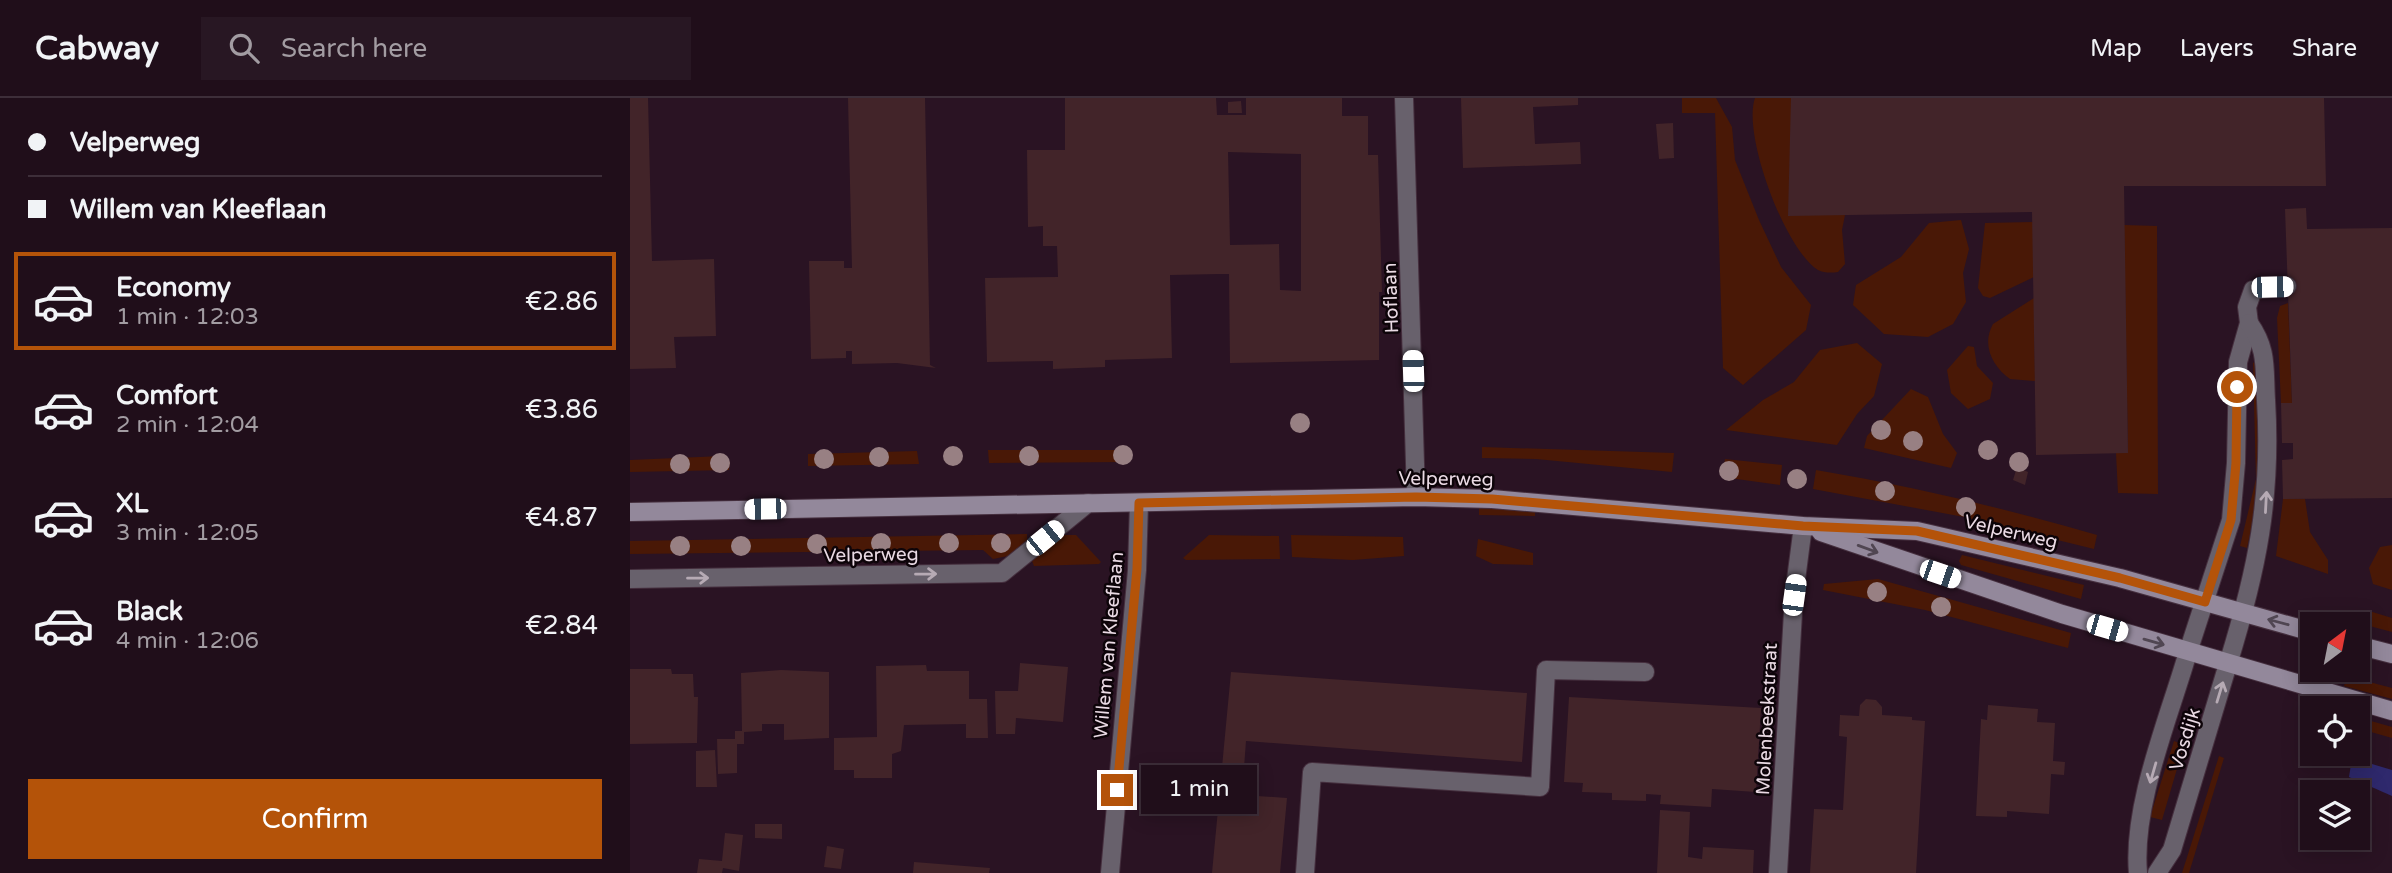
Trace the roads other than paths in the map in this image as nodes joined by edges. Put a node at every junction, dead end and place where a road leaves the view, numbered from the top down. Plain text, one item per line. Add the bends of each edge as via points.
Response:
1 (1404, 98) edge
2 (2287, 286) dead end
3 (2249, 323) junction
4 (1416, 497) junction
5 (1088, 503) junction
6 (1139, 503) junction
7 (630, 512) edge
8 (1803, 526) junction
9 (630, 579) edge
10 (2205, 602) junction
11 (2244, 613) junction
12 (2300, 629) edge
13 (2370, 648) edge
14 (2188, 652) junction
15 (2392, 654) edge
16 (2228, 664) junction
17 (1645, 672) dead end
18 (2392, 711) edge
19 (1110, 873) edge
20 (1305, 873) edge
21 (1778, 873) edge
22 (2138, 873) edge
23 (2157, 873) edge

1 - 4 street, Hoflaan
2 - 3 street via 2253,290 2247,307
3 - 10 street via 2238,362 2231,520
11 -> 3 street via 2266,511 2269,438 2262,342
4 - 6 main road, Velperweg
4 - 8 main road, Velperweg via 1492,499
5 - 6 main road, Velperweg
5 - 7 main road, Velperweg
9 -> 5 street, Velperweg via 1002,573
6 - 19 street, Willem van Kleeflaan
8 - 10 main road, Velperweg via 1917,531
8 -> 14 main road, Velperweg via 1962,582
8 - 21 street, Molenbeekstraat via 1794,595
10 - 11 main road, Velperweg
10 - 14 street
12 -> 11 main road, Velperweg
11 - 16 street, Vosdijk
13 - 15 main road
14 - 16 main road, Velperweg
14 -> 22 street, Vosdijk via 2142,809
16 - 18 main road, Velperweg
23 -> 16 street, Vosdijk via 2172,850
17 - 20 street via 1546,670 1540,787 1312,772

